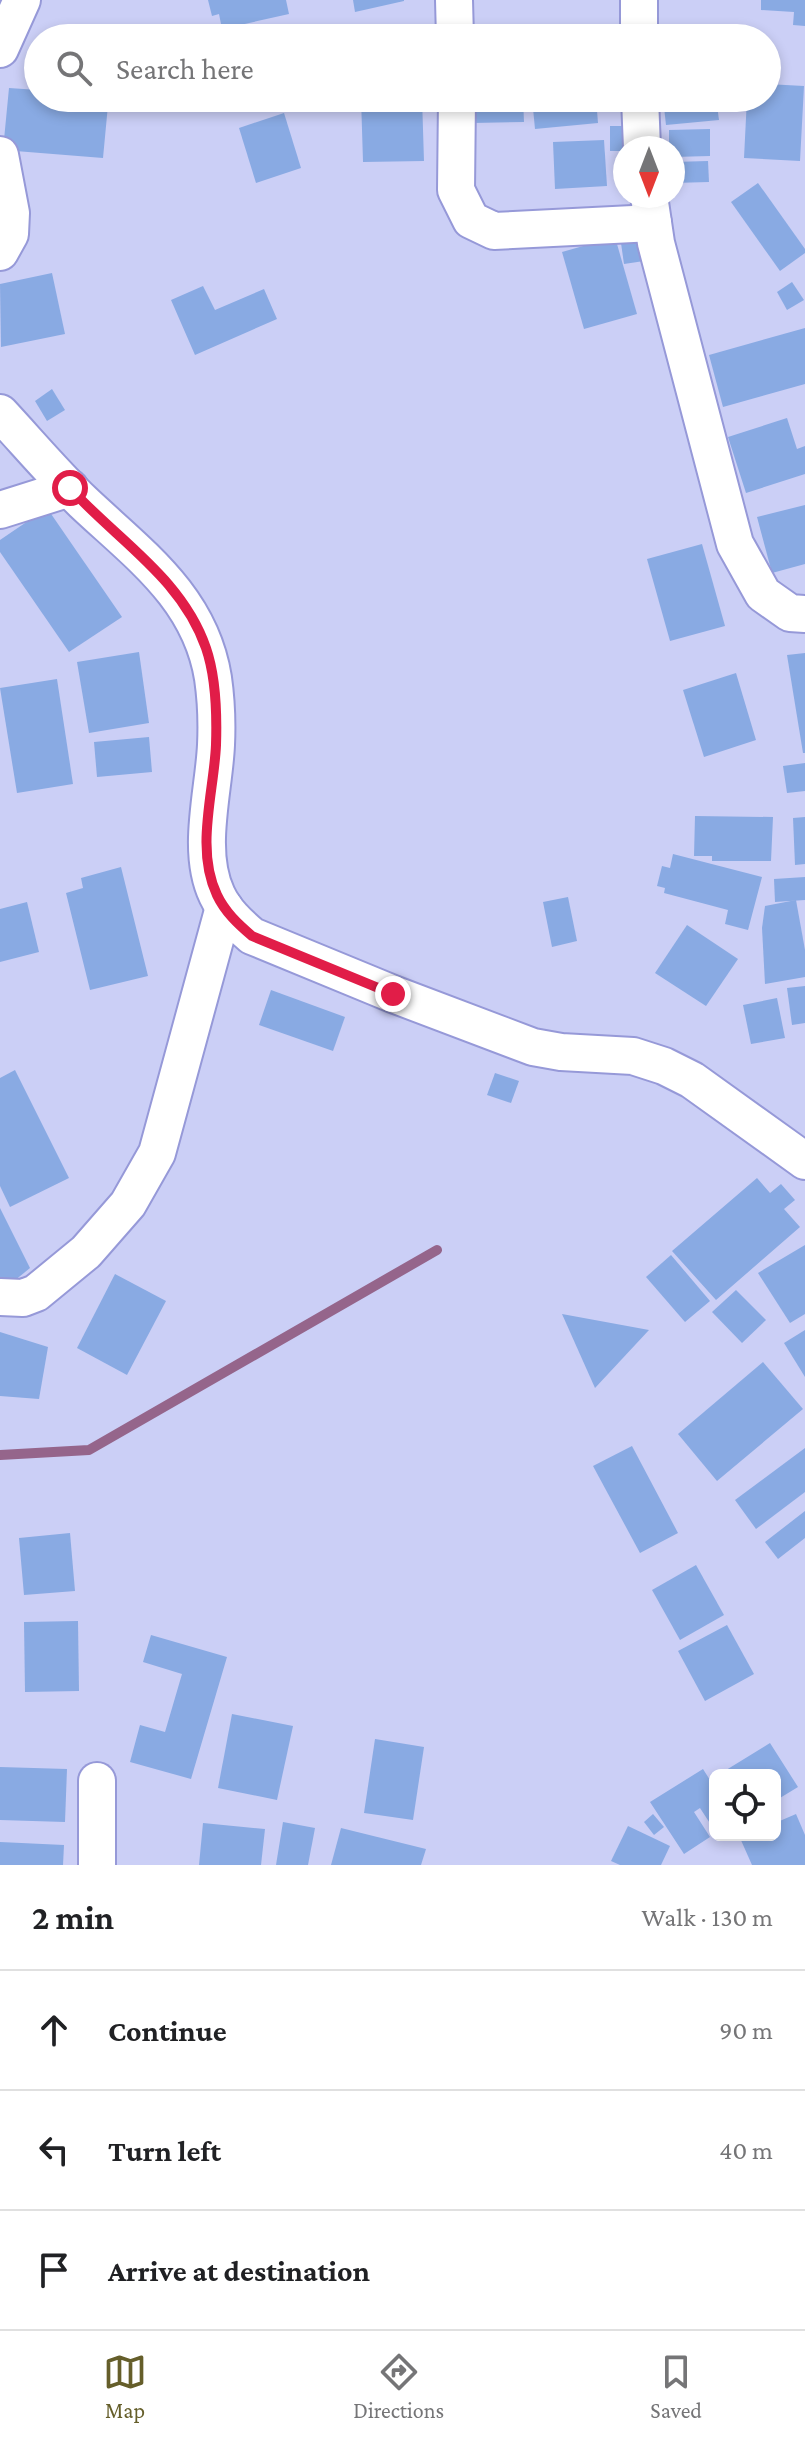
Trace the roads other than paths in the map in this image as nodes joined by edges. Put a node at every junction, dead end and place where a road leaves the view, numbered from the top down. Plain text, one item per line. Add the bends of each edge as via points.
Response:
1 (22, 0) edge
2 (454, 0) edge
3 (639, 0) edge
4 (455, 24) edge
5 (639, 24) edge
6 (0, 49) edge
7 (457, 112) edge
8 (641, 112) edge
9 (642, 136) edge
10 (0, 155) edge
11 (651, 210) edge
12 (0, 252) edge
13 (0, 413) edge
14 (70, 488) junction
15 (0, 510) edge
16 (805, 614) edge
17 (224, 907) junction
18 (805, 1161) edge
19 (0, 1297) edge
20 (97, 1781) dead end
21 (97, 1865) edge

1 - 6 street
2 - 4 street
3 - 5 street
7 - 11 street via 456,190 471,220 494,231
8 - 9 street
10 - 12 street via 11,213 10,234
11 - 16 street via 735,544 763,594 790,613
13 - 14 street
14 - 15 street
14 - 17 street via 143,554 182,601 206,648 216,745 206,817 210,865
17 - 18 street via 252,936 533,1047 633,1056 664,1066 692,1080
17 - 19 street via 157,1153 128,1204 86,1252 36,1293
20 - 21 street

